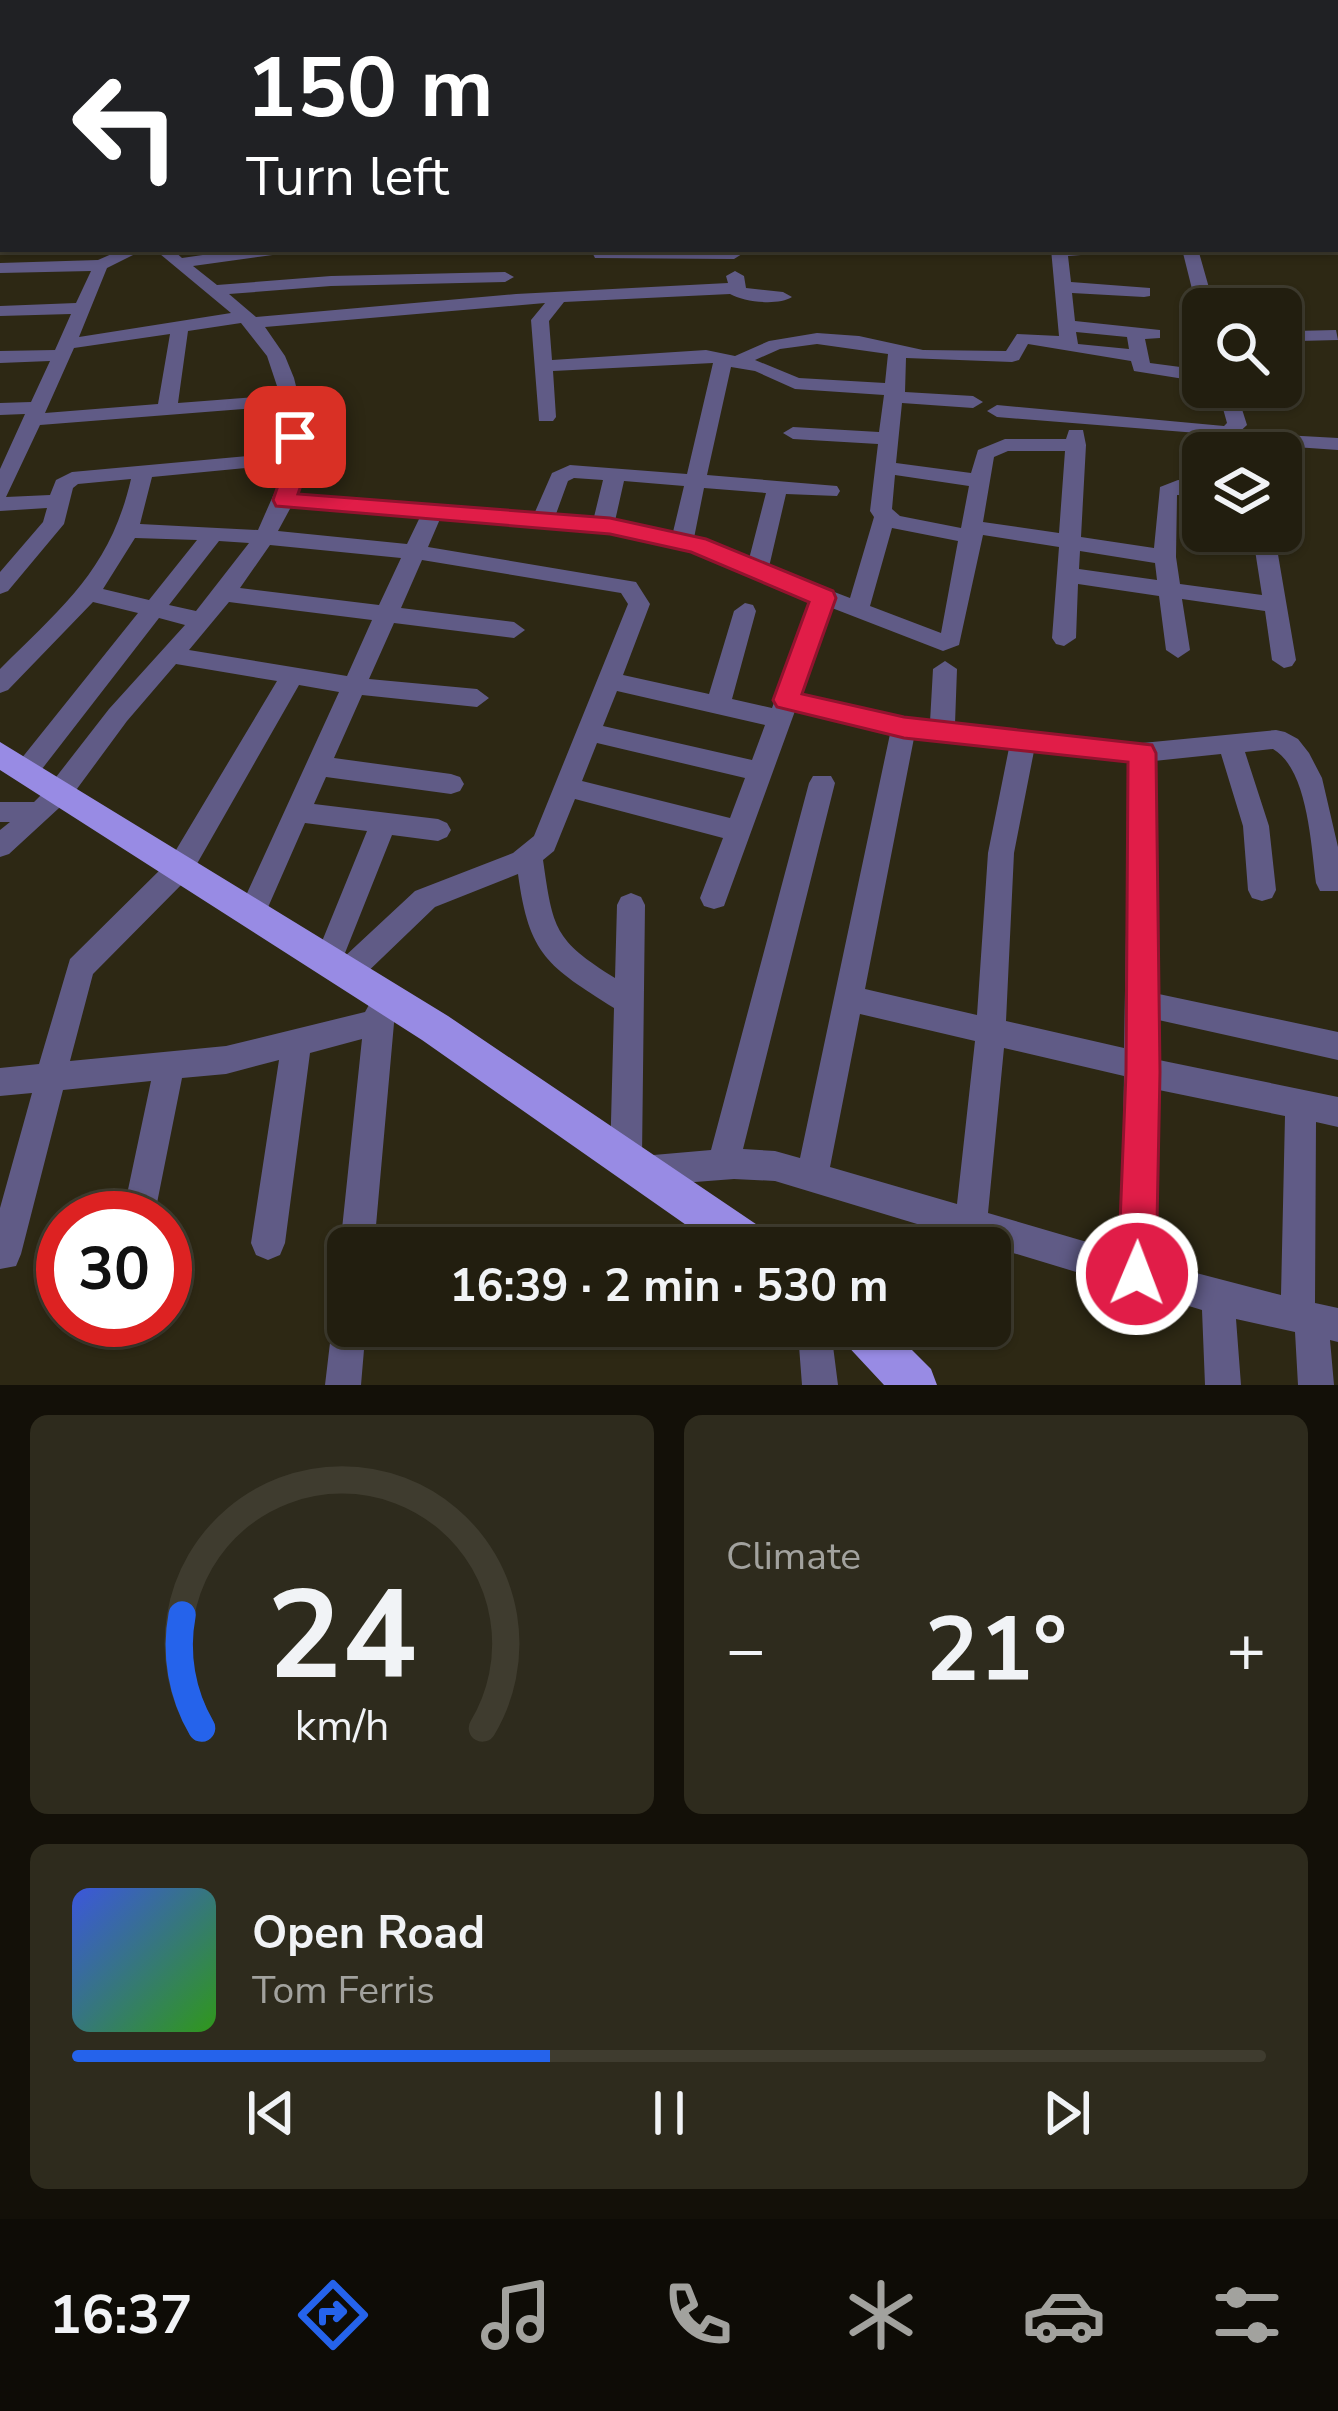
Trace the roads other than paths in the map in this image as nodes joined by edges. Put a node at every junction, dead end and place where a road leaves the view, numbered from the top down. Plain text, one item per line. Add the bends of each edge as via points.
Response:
1 (123, 252) edge
2 (234, 252) edge
3 (734, 252) edge
4 (1059, 252) edge
5 (1191, 252) edge
6 (601, 254) dead end
7 (172, 256) edge
8 (87, 260) edge
9 (0, 268) edge
10 (505, 278) dead end
11 (1062, 287) junction
12 (736, 288) junction
13 (1200, 288) edge
14 (218, 290) junction
15 (1144, 292) dead end
16 (559, 297) junction
17 (783, 297) dead end
18 (81, 308) junction
19 (0, 311) edge
20 (246, 320) junction
21 (180, 326) junction
22 (1066, 334) junction
23 (1336, 335) edge
24 (1302, 336) edge
25 (64, 349) junction
26 (898, 351) junction
27 (1137, 356) junction
28 (0, 357) edge
29 (730, 360) junction
30 (543, 365) junction
31 (1182, 373) edge
32 (896, 394) junction
33 (288, 400) junction
34 (974, 402) dead end
35 (0, 409) edge
36 (167, 410) junction
37 (997, 411) dead end
38 (547, 417) dead end
39 (1077, 419) junction
40 (31, 422) junction
41 (1208, 432) edge
42 (793, 433) dead end
43 (0, 438) edge
44 (890, 439) junction
45 (1302, 440) edge
46 (1338, 444) edge
47 (1076, 445) junction
48 (301, 457) junction
49 (887, 468) junction
50 (143, 471) junction
51 (615, 474) junction
52 (697, 479) junction
53 (3, 480) edge
54 (982, 481) junction
55 (778, 486) junction
56 (1182, 488) edge
57 (830, 491) dead end
58 (284, 500) junction
59 (60, 501) junction
60 (0, 505) edge
61 (434, 512) junction
62 (884, 518) junction
63 (543, 520) junction
64 (603, 525) junction
65 (127, 531) junction
66 (214, 532) junction
67 (974, 532) junction
68 (263, 533) junction
69 (682, 541) junction
70 (1070, 542) junction
71 (415, 551) junction
72 (1266, 552) edge
73 (1165, 557) junction
74 (757, 569) junction
75 (1068, 575) junction
76 (0, 586) edge
77 (1170, 591) junction
78 (87, 593) junction
79 (223, 594) junction
80 (824, 598) junction
81 (1275, 605) junction
82 (155, 608) junction
83 (745, 611) dead end
84 (857, 611) junction
85 (386, 616) junction
86 (203, 621) junction
87 (514, 630) dead end
88 (1064, 638) dead end
89 (1178, 650) dead end
90 (170, 656) junction
91 (1284, 660) dead end
92 (945, 669) dead end
93 (292, 676) junction
94 (610, 680) junction
95 (0, 684) edge
96 (355, 686) junction
97 (477, 698) dead end
98 (718, 705) junction
99 (783, 709) junction
100 (904, 728) junction
101 (590, 732) junction
102 (942, 732) junction
103 (1023, 741) junction
104 (1230, 744) junction
105 (1142, 753) junction
106 (13, 763) edge
107 (319, 766) junction
108 (760, 772) junction
109 (451, 784) dead end
110 (822, 784) dead end
111 (568, 788) junction
112 (49, 802) junction
113 (0, 812) edge
114 (298, 812) junction
115 (384, 823) junction
116 (438, 830) dead end
117 (738, 831) junction
118 (0, 847) edge
119 (529, 857) junction
120 (180, 868) junction
121 (1330, 883) dead end
122 (1262, 890) dead end
123 (714, 898) dead end
124 (631, 905) dead end
125 (251, 913) junction
126 (338, 967) junction
127 (848, 998) junction
128 (629, 1002) junction
129 (1142, 1003) junction
130 (381, 1009) junction
131 (991, 1033) junction
132 (296, 1046) junction
133 (1338, 1046) edge
134 (170, 1067) junction
135 (1143, 1069) junction
136 (48, 1076) junction
137 (0, 1082) edge
138 (1300, 1104) junction
139 (1338, 1112) edge
140 (724, 1165) junction
141 (634, 1166) junction
142 (812, 1178) junction
143 (144, 1191) edge
144 (971, 1225) junction
145 (359, 1227) edge
146 (723, 1227) edge
147 (268, 1243) dead end
148 (4, 1253) dead end
149 (1137, 1274) junction
150 (1218, 1298) junction
151 (1316, 1320) edge
152 (347, 1347) edge
153 (816, 1347) edge
154 (878, 1347) edge
155 (343, 1385) edge
156 (820, 1385) edge
157 (915, 1385) edge
158 (1223, 1385) edge
159 (1316, 1385) edge

1 - 8 street
2 - 7 street
3 - 6 street
3 - 12 street
4 - 11 street
5 - 13 street
7 - 14 street
8 - 9 street
8 - 18 street
10 - 14 street
11 - 15 street
11 - 22 street
12 - 16 street
12 - 17 street
14 - 20 street
16 - 20 street
16 - 30 street via 540,320
18 - 19 street
18 - 25 street
20 - 21 street
20 - 33 street via 268,343
21 - 25 street
21 - 36 street
22 - 26 street via 1023,338 1009,357
22 - 27 street via 1077,352
22 - 27 street via 1144,333
23 - 24 street
25 - 28 street
25 - 40 street
26 - 29 street via 800,338
26 - 32 street
27 - 31 street via 1145,369
29 - 30 street
29 - 32 street via 795,383
29 - 52 street
30 - 38 street
32 - 34 street
32 - 44 street
33 - 36 street
33 - 48 street
35 - 40 street
36 - 40 street
37 - 39 street
39 - 41 street
39 - 47 street
40 - 43 street
40 - 53 street
42 - 44 street
44 - 49 street
45 - 46 street
47 - 54 street via 997,446 985,454
47 - 70 street
48 - 50 street
48 - 58 street
49 - 54 street
49 - 62 street
50 - 59 street via 72,478
50 - 65 street
51 - 52 street
51 - 63 street via 562,474
51 - 64 street
52 - 55 street
52 - 69 street
54 - 67 street
55 - 57 street
55 - 74 street
56 - 73 street via 1168,488
58 - 61 street
58 - 68 street
59 - 60 street
59 - 76 street via 47,532
61 - 63 street
61 - 71 street
62 - 67 street
62 - 84 street
63 - 64 street
64 - 69 street
65 - 66 street
65 - 78 street
66 - 68 street
66 - 82 street
67 - 70 street
67 - 84 street via 948,641
68 - 71 street
68 - 79 street
69 - 74 street
70 - 73 street
70 - 75 street
71 - 85 street
71 - 94 street via 628,587 639,604
72 - 81 street
73 - 77 street
74 - 80 street
75 - 77 street
75 - 88 street
77 - 81 street
77 - 89 street
78 - 82 street
78 - 95 street
79 - 85 street
79 - 86 street
80 - 84 street
80 - 99 street
81 - 91 street
82 - 86 street
82 - 106 street
83 - 98 street
85 - 87 street
85 - 96 street
86 - 90 street
90 - 93 street
90 - 112 street
92 - 102 street
93 - 96 street
93 - 120 street
94 - 98 street
94 - 101 street
96 - 97 street
96 - 107 street
98 - 99 street
99 - 100 street
99 - 108 street
100 - 102 street
100 - 127 street
101 - 108 street
101 - 111 street
102 - 103 street
103 - 105 street
103 - 131 street via 1001,853
104 - 105 street
104 - 121 street via 1282,740 1300,754
104 - 122 street via 1256,826
105 - 129 street
106 - 112 main road
107 - 109 street
107 - 114 street
108 - 117 street
110 - 140 street
111 - 117 street
111 - 119 street via 545,843
112 - 113 street
112 - 118 street
112 - 120 main road
114 - 115 street
114 - 125 street
115 - 116 street
115 - 126 street
117 - 123 street
119 - 126 street via 425,898
119 - 128 street via 546,944
120 - 125 main road
120 - 136 street via 80,968
124 - 128 street
125 - 126 main road
126 - 130 main road
127 - 131 street
127 - 142 street
128 - 141 street
129 - 133 street
129 - 135 street
130 - 132 street
130 - 141 main road
130 - 145 street
131 - 135 street
131 - 144 street
132 - 134 street
132 - 147 street
134 - 136 street
134 - 143 street
135 - 138 street
135 - 149 street
136 - 137 street
136 - 148 street
138 - 139 street
138 - 151 street
140 - 141 street
140 - 142 street via 756,1163
141 - 146 main road
142 - 144 street
144 - 149 street
149 - 150 street
150 - 151 street
150 - 158 street
151 - 159 street
152 - 155 street
153 - 156 street
154 - 157 main road

